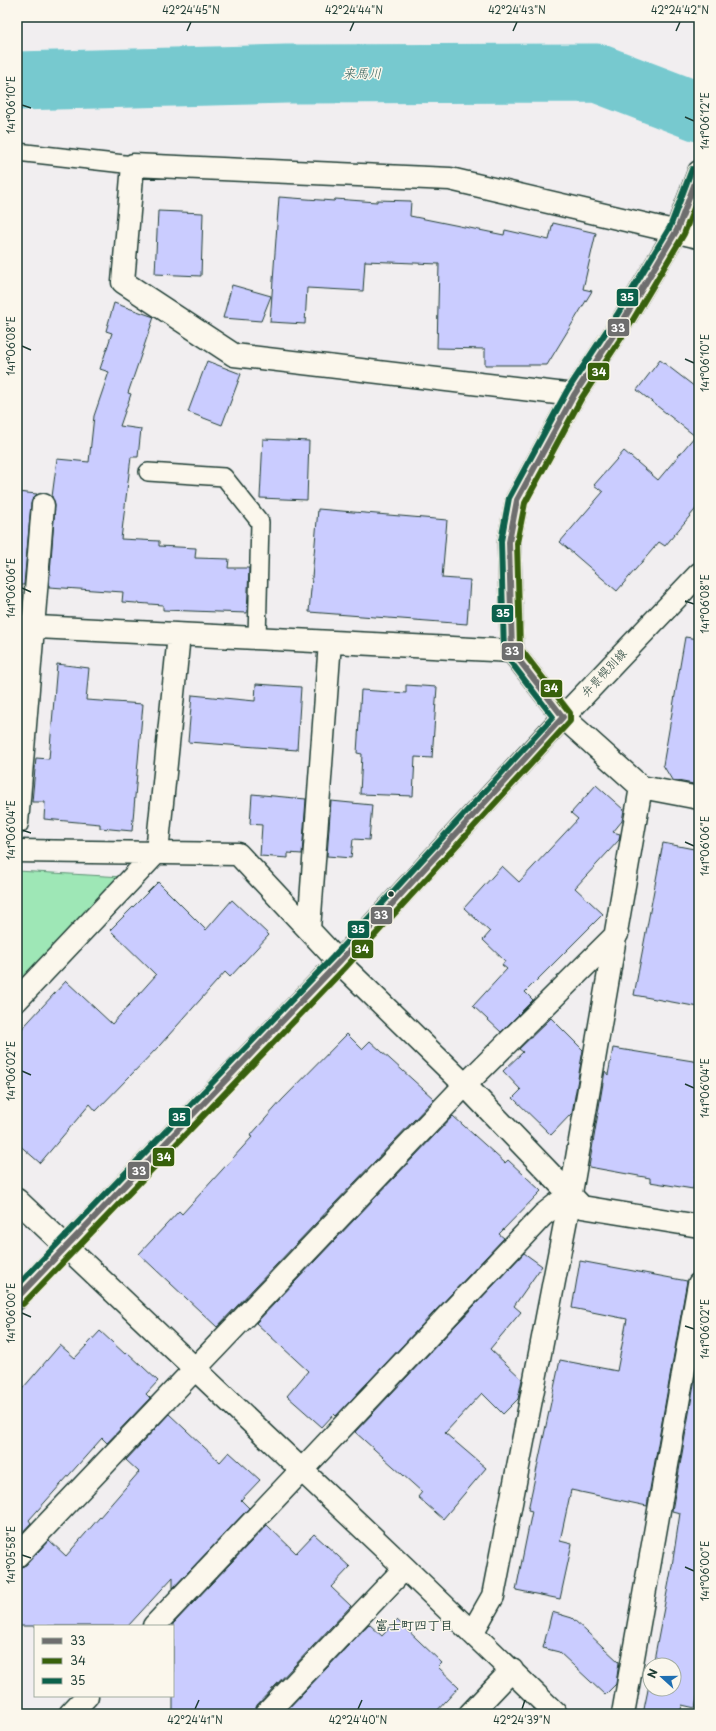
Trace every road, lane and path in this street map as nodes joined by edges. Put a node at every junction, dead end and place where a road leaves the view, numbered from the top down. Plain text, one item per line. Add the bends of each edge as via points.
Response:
1 (17, 152) edge
2 (133, 165) junction
3 (699, 172) edge
4 (677, 230) junction
5 (699, 237) edge
6 (574, 395) junction
7 (148, 472) dead end
8 (43, 505) dead end
9 (699, 574) edge
10 (25, 627) edge
11 (179, 635) junction
12 (257, 638) junction
13 (330, 642) junction
14 (512, 651) junction
15 (563, 717) junction
16 (642, 787) junction
17 (699, 798) edge
18 (17, 823) edge
19 (17, 851) edge
20 (157, 852) junction
21 (309, 929) junction
22 (617, 934) junction
23 (339, 962) junction
24 (17, 1000) edge
25 (465, 1085) junction
26 (570, 1193) junction
27 (17, 1200) edge
28 (699, 1226) edge
29 (66, 1246) junction
30 (699, 1284) edge
31 (17, 1298) edge
32 (195, 1368) junction
33 (302, 1471) junction
34 (17, 1556) edge
35 (405, 1568) junction
36 (155, 1625) edge
37 (472, 1633) junction
38 (512, 1670) junction
39 (86, 1697) edge
40 (70, 1714) edge
41 (266, 1714) edge
42 (470, 1714) edge
43 (556, 1714) edge
44 (623, 1714) edge

1 - 2 lane
2 - 4 street via 450,179
2 - 6 street via 123,282 234,355
3 - 4 street
4 - 5 street
4 - 6 street via 624,319
6 - 14 street via 518,500 509,542
7 - 12 lane via 224,477 260,522
8 - 10 street
9 - 15 street, 弁景幌別線
10 - 11 street
10 - 18 street
11 - 12 street
11 - 20 street
12 - 13 street
13 - 14 street
13 - 21 street
14 - 15 street
15 - 16 street
15 - 23 street, 弁景幌別線
16 - 17 street
16 - 22 street
19 - 20 street
20 - 21 street via 238,854
20 - 24 street
21 - 23 street
22 - 25 street
22 - 26 street
23 - 25 street
23 - 29 street, 弁景幌別線
25 - 26 street
25 - 32 street
26 - 28 street via 582,1207
26 - 33 street via 543,1215
26 - 37 street via 493,1596
27 - 29 street
29 - 31 street, 弁景幌別線
29 - 32 street
30 - 44 street
32 - 33 street
32 - 34 street
33 - 35 street
33 - 36 street
35 - 37 street
35 - 41 street
37 - 38 street
38 - 42 street
38 - 43 street
39 - 40 street

